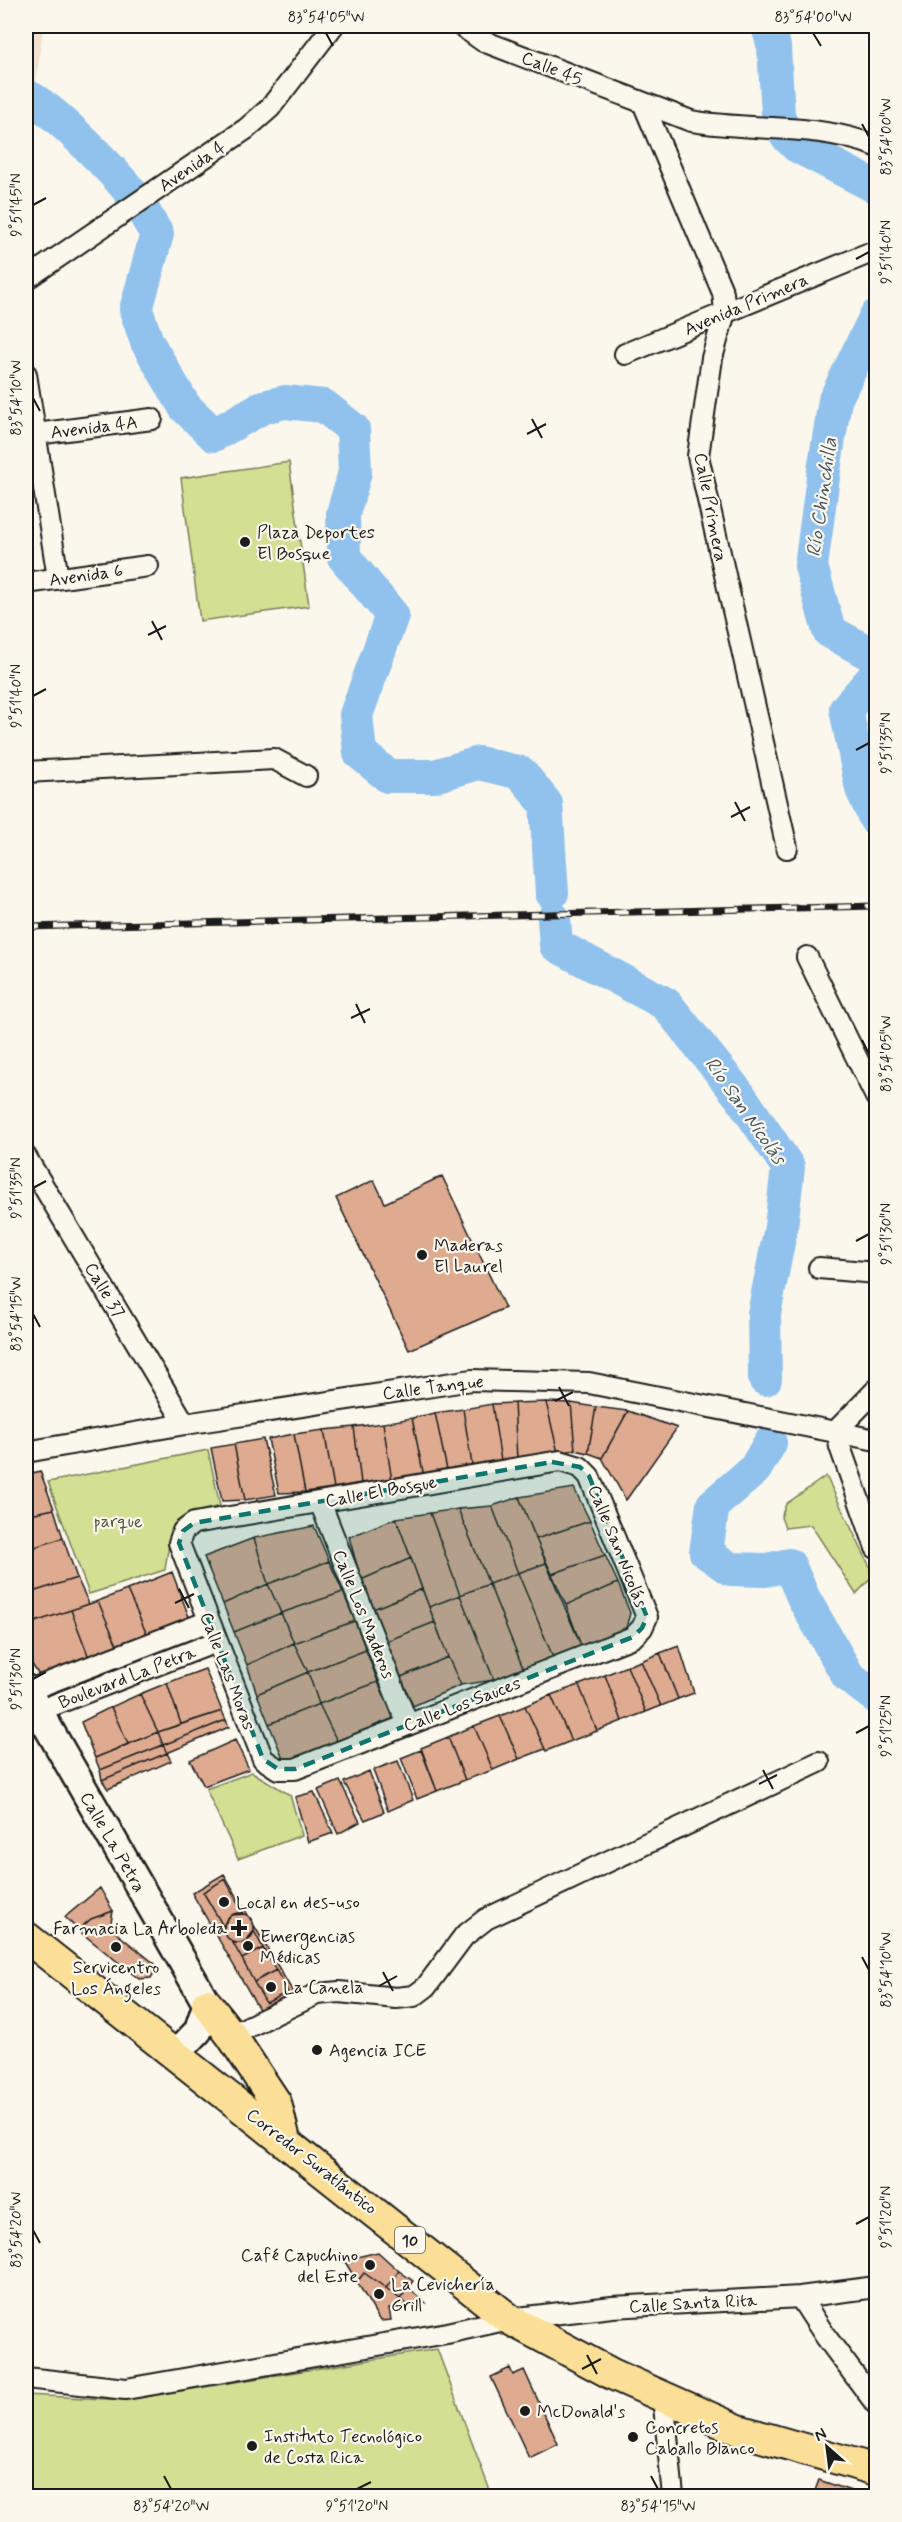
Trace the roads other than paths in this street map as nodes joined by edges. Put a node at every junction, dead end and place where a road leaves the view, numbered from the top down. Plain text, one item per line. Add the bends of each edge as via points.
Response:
1 (333, 26) edge
2 (462, 26) edge
3 (645, 105) junction
4 (876, 146) edge
5 (867, 254) dead end
6 (26, 279) edge
7 (725, 312) junction
8 (625, 354) dead end
9 (26, 374) edge
10 (152, 419) dead end
11 (36, 434) junction
12 (148, 566) dead end
13 (58, 578) junction
14 (26, 583) edge
15 (26, 772) edge
16 (306, 776) dead end
17 (787, 848) dead end
18 (807, 957) dead end
19 (876, 1097) edge
20 (26, 1157) edge
21 (819, 1268) dead end
22 (876, 1273) edge
23 (876, 1390) edge
24 (185, 1424) junction
25 (837, 1430) junction
26 (876, 1440) edge
27 (26, 1452) edge
28 (580, 1467) joint
29 (320, 1502) junction
30 (183, 1531) joint
31 (876, 1548) edge
32 (209, 1621) junction
33 (642, 1628) joint
34 (216, 1642) junction
35 (30, 1697) edge
36 (408, 1725) junction
37 (819, 1762) dead end
38 (278, 1769) joint
39 (26, 1937) edge
40 (207, 2004) junction
41 (231, 2035) junction
42 (176, 2054) junction
43 (285, 2140) junction
44 (876, 2287) edge
45 (800, 2297) junction
46 (509, 2319) junction
47 (26, 2378) edge
48 (663, 2396) junction
49 (876, 2404) edge
50 (876, 2470) edge
51 (673, 2496) edge

1 - 6 street, Avenida 4 via 270,108 246,129
2 - 3 street, Calle 45 via 483,41
3 - 4 street, Calle 45 via 691,121 809,129 848,135
3 - 7 street, Calle Primera via 716,272
5 - 7 street, Avenida Primera
7 - 8 street, Avenida Primera
7 - 17 street, Calle Primera via 712,358 698,456
9 - 11 street
10 - 11 street, Avenida 4A
11 - 13 street
12 - 13 street, Avenida 6
13 - 14 street, Avenida 6
15 - 16 street via 274,759
18 - 19 street
20 - 24 street, Calle 37
21 - 22 street
23 - 25 street
24 - 25 street, Calle Tanque via 472,1380 589,1383
24 - 27 street, Calle Tanque
25 - 26 street, Calle Tanque
25 - 31 street
28 - 29 street, Calle El Bosque via 560,1461
28 - 33 street, Calle San Nicolás via 589,1476 647,1617
29 - 30 street, Calle El Bosque via 194,1523
29 - 36 street, Calle Los Maderos
30 - 32 street, Calle Las Moras via 179,1543
32 - 34 street, Calle Las Moras
32 - 35 street, Boulevard La Petra
33 - 36 street, Calle Los Sauces via 633,1637
34 - 35 street, Boulevard La Petra
34 - 38 street, Calle Las Moras via 263,1759
35 - 40 street, Calle La Petra
36 - 38 street, Calle Los Sauces via 295,1769
37 - 41 street via 486,1919 464,1936 426,1987 414,1996 317,1994
39 - 42 main road, Corredor Suratlántico / 10
40 - 41 main road
40 - 42 street via 198,2031
41 - 43 main road via 276,2103
42 - 43 main road, Corredor Suratlántico / 10
43 - 46 main road, Corredor Suratlántico / 10
44 - 45 street, Calle Santa Rita
45 - 46 street, Calle Santa Rita via 612,2307
45 - 49 street
46 - 47 street, Calle Santa Rita via 126,2389
46 - 48 main road, Corredor Suratlántico / 10 via 612,2374
48 - 50 main road, Corredor Suratlántico / 10 via 738,2430
48 - 51 street

